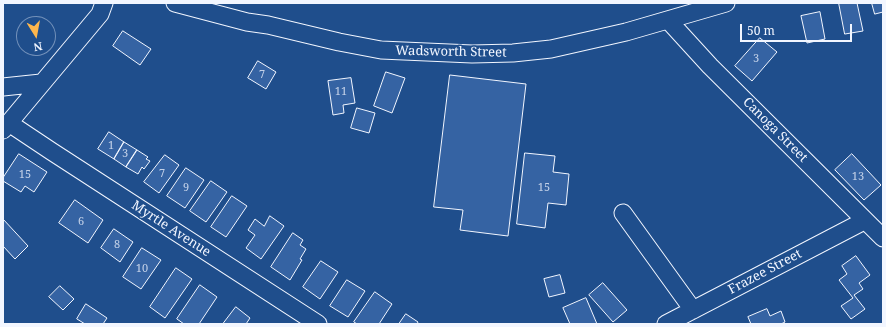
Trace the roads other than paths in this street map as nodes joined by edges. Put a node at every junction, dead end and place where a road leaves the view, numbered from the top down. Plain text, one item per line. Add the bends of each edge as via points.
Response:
1 (104, 3) edge
2 (175, 3) edge
3 (726, 3) edge
4 (668, 20) junction
5 (41, 83) junction
6 (3, 87) edge
7 (6, 126) edge
8 (623, 213) dead end
9 (864, 221) junction
10 (883, 238) edge
11 (693, 310) junction
12 (318, 324) edge
13 (666, 324) edge

1 - 5 street via 100,14
2 - 4 street, Wadsworth Street via 339,42 408,52 472,54 551,49
3 - 4 street, Wadsworth Street
4 - 9 street, Canoga Street via 710,66
5 - 6 street
5 - 7 street
7 - 12 street, Myrtle Avenue via 25,133
8 - 11 street
9 - 10 street, Canoga Street
9 - 11 street, Frazee Street
11 - 13 street, Frazee Street

